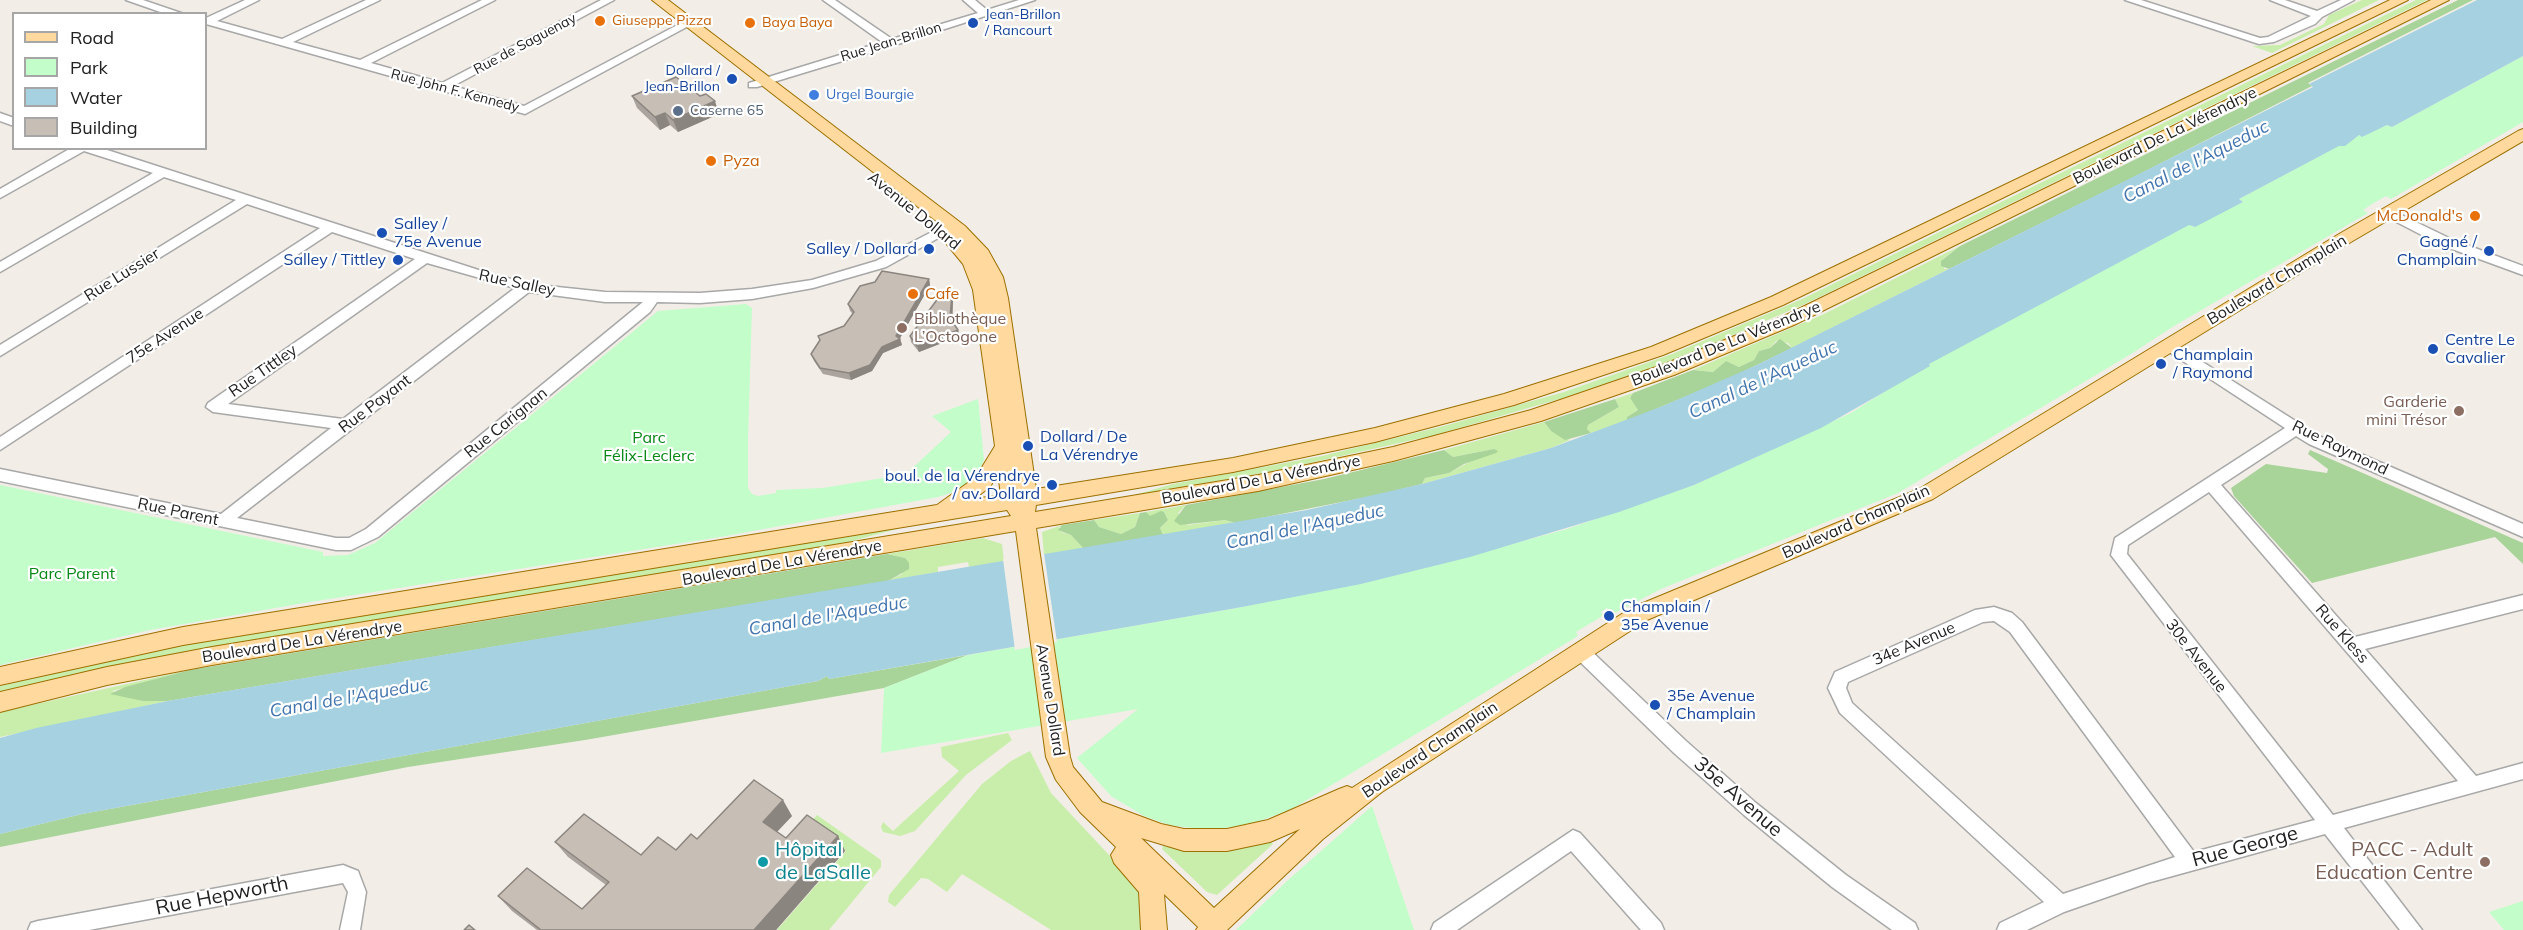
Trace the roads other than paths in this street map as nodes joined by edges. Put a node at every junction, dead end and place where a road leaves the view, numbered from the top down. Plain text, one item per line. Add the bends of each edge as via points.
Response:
1 (132, 0) edge
2 (254, 0) edge
3 (375, 0) edge
4 (487, 0) edge
5 (609, 0) edge
6 (642, 0) edge
7 (659, 0) edge
8 (828, 0) edge
9 (968, 0) edge
10 (1030, 0) edge
11 (2130, 0) edge
12 (2275, 0) edge
13 (2349, 0) edge
14 (2402, 0) edge
15 (2442, 0) edge
16 (172, 12) edge
17 (985, 13) junction
18 (2318, 15) junction
19 (207, 21) edge
20 (207, 21) edge
21 (684, 26) junction
22 (282, 43) junction
23 (891, 43) junction
24 (358, 65) junction
25 (759, 83) junction
26 (441, 88) junction
27 (2523, 134) edge
28 (77, 150) edge
29 (93, 150) edge
30 (162, 173) junction
31 (0, 194) edge
32 (244, 200) junction
33 (2389, 213) junction
34 (330, 227) junction
35 (949, 229) junction
36 (425, 258) junction
37 (0, 268) edge
38 (2523, 271) edge
39 (526, 287) junction
40 (652, 299) junction
41 (2168, 345) junction
42 (0, 351) edge
43 (347, 425) junction
44 (2295, 429) junction
45 (0, 444) edge
46 (1004, 447) junction
47 (0, 475) edge
48 (2211, 484) junction
49 (1019, 500) junction
50 (942, 512) junction
51 (224, 521) junction
52 (1025, 522) junction
53 (2523, 531) edge
54 (357, 543) joint
55 (2523, 602) edge
56 (2351, 645) junction
57 (1580, 651) junction
58 (0, 676) edge
59 (0, 702) edge
60 (2523, 771) edge
61 (1374, 785) junction
62 (2473, 785) junction
63 (1088, 804) junction
64 (2329, 825) junction
65 (2190, 862) junction
66 (2060, 904) junction
67 (1211, 928) edge
68 (38, 930) edge
69 (350, 930) edge
70 (1154, 930) edge
71 (1441, 930) edge
72 (1654, 930) edge
73 (1908, 930) edge
74 (2007, 930) edge
75 (2412, 930) edge

1 - 16 street
2 - 19 street
3 - 22 street
4 - 24 street
5 - 26 street, Rue de Saguenay
6 - 21 main road, Avenue Dollard
7 - 21 main road, Avenue Dollard
8 - 23 street
9 - 17 street
10 - 17 street, Rue Jean-Brillon
11 - 18 street via 2251,41 2270,40
12 - 18 street
13 - 18 street
14 - 49 main road, Boulevard De La Vérendrye via 1794,294 1657,351 1530,393 1375,435 1233,465
15 - 52 main road, Boulevard De La Vérendrye via 1825,303 1668,370 1534,416 1385,456 1257,483
17 - 23 street, Rue Jean-Brillon
20 - 22 street, Rue John F. Kennedy
21 - 25 main road, Avenue Dollard
21 - 26 street, Rue John F. Kennedy via 525,110
22 - 24 street, Rue John F. Kennedy
23 - 25 street, Rue Jean-Brillon
24 - 26 street, Rue John F. Kennedy
25 - 35 main road, Avenue Dollard
27 - 33 main road, Boulevard Champlain
28 - 31 street
29 - 30 street, Rue Salley
30 - 32 street, Rue Salley
30 - 37 street
32 - 34 street, Rue Salley
32 - 42 street, Rue Lussier
33 - 38 street via 2438,238
33 - 41 main road, Boulevard Champlain
34 - 36 street, Rue Salley
34 - 45 street, 75e Avenue
35 - 40 street, Rue Salley via 880,264 825,282 752,294
35 - 46 main road, Avenue Dollard via 978,278
35 - 49 main road, Avenue Dollard via 979,249 996,283
36 - 39 street, Rue Salley
36 - 43 street, Rue Tittley via 213,407
39 - 40 street, Rue Salley
39 - 43 street, Rue Payant
40 - 54 street, Rue Carignan via 543,394
41 - 44 street, Rue Raymond
41 - 57 main road, Boulevard Champlain via 1908,503 1659,604
43 - 51 street, Rue Payant
44 - 48 street, 30e Avenue
44 - 53 street, Rue Raymond
46 - 49 main road, Avenue Dollard
46 - 50 main road via 983,482
47 - 51 street, Rue Parent
48 - 56 street, Rue Kless
48 - 64 street, 30e Avenue via 2121,542 2119,555
49 - 50 main road, Boulevard De La Vérendrye
49 - 52 main road, Avenue Dollard
50 - 58 main road, Boulevard De La Vérendrye via 183,636
51 - 54 street, Rue Parent via 336,544
52 - 59 main road, Boulevard De La Vérendrye via 192,659
52 - 63 main road, Avenue Dollard via 1058,757 1064,773
55 - 56 street
56 - 62 street, Rue Kless
57 - 61 main road, Boulevard Champlain
57 - 73 street, 35e Avenue via 1750,809
60 - 62 street, Rue George
61 - 63 main road via 1270,831 1227,840 1184,840 1160,835
61 - 67 main road, Boulevard Champlain via 1315,831
62 - 64 street, Rue George
63 - 67 main road, Avenue Dollard
63 - 70 main road via 1100,832 1144,877 1154,903
64 - 65 street, Rue George
64 - 75 street, 30e Avenue
65 - 66 street, Rue George
65 - 66 street, 34e Avenue via 2006,618 1981,615 1841,677 1837,688 1846,708
66 - 74 street, Rue George
68 - 69 street, Rue Hepworth via 343,874 351,877 357,892
71 - 72 street via 1573,839

